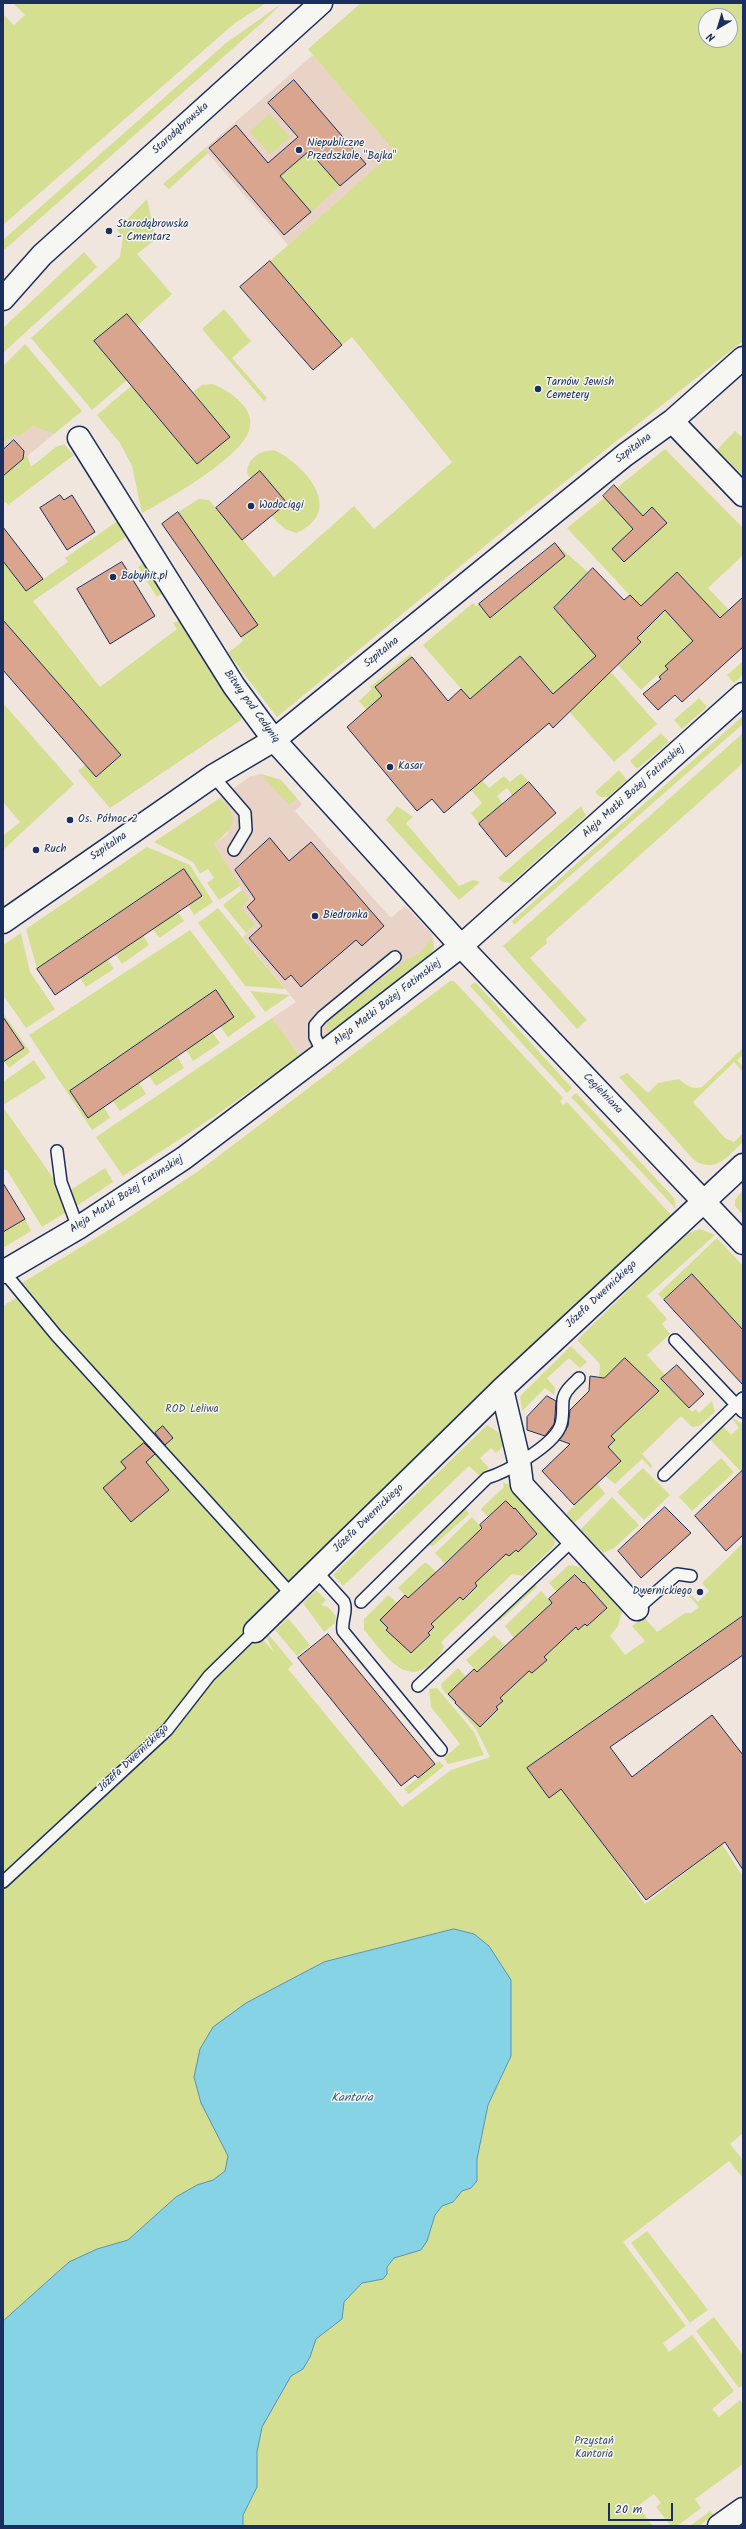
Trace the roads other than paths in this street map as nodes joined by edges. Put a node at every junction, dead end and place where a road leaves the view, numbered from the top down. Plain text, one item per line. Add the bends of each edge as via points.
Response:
1 (321, 3) edge
2 (42, 256) junction
3 (3, 283) edge
4 (3, 299) edge
5 (743, 358) edge
6 (672, 420) junction
7 (79, 438) dead end
8 (743, 495) edge
9 (743, 694) edge
10 (274, 740) junction
11 (213, 776) junction
12 (234, 850) dead end
13 (3, 922) edge
14 (461, 946) junction
15 (395, 957) dead end
16 (323, 1054) junction
17 (57, 1151) dead end
18 (743, 1165) edge
19 (705, 1201) junction
20 (78, 1228) junction
21 (743, 1242) edge
22 (4, 1272) edge
23 (675, 1340) dead end
24 (579, 1378) dead end
25 (502, 1389) junction
26 (741, 1405) edge
27 (519, 1461) junction
28 (664, 1474) dead end
29 (572, 1541) junction
30 (316, 1571) junction
31 (691, 1576) dead end
32 (292, 1595) junction
33 (361, 1602) dead end
34 (637, 1609) joint
35 (255, 1631) joint
36 (418, 1686) dead end
37 (441, 1750) dead end
38 (3, 1882) edge

1 - 2 street, Starodąbrowska
2 - 3 street, Starodąbrowska
2 - 4 street, Starodąbrowska
5 - 6 street, Szpitalna
6 - 8 street
6 - 10 street, Szpitalna via 625,455
7 - 10 street, Bitwy pod Cedynią via 234,686
9 - 14 street, Aleja Matki Bożej Fatimskiej
10 - 11 street, Szpitalna
10 - 14 street, Bitwy pod Cedynią
11 - 12 lane via 245,813 246,830
11 - 13 street, Szpitalna
14 - 16 street, Aleja Matki Bożej Fatimskiej
14 - 19 street, Cegielniana
15 - 16 lane via 315,1025 315,1037
16 - 20 street, Aleja Matki Bożej Fatimskiej via 184,1158
17 - 20 lane via 61,1182
18 - 19 street, Józefa Dwernickiego
19 - 21 street, Cegielniana
19 - 25 street, Józefa Dwernickiego
20 - 22 street, Aleja Matki Bożej Fatimskiej
22 - 32 lane via 56,1335
23 - 26 lane
24 - 27 lane via 566,1391 561,1426 554,1436 537,1453
25 - 27 street
25 - 30 street, Józefa Dwernickiego
26 - 28 lane
27 - 29 street via 522,1485
27 - 33 lane via 500,1474 487,1478
29 - 34 street
29 - 36 lane
30 - 32 street, Józefa Dwernickiego
30 - 37 lane via 344,1602 346,1608 342,1623 343,1631
31 - 34 lane via 677,1574
32 - 35 street, Józefa Dwernickiego
35 - 38 lane, Józefa Dwernickiego via 210,1676 166,1730

